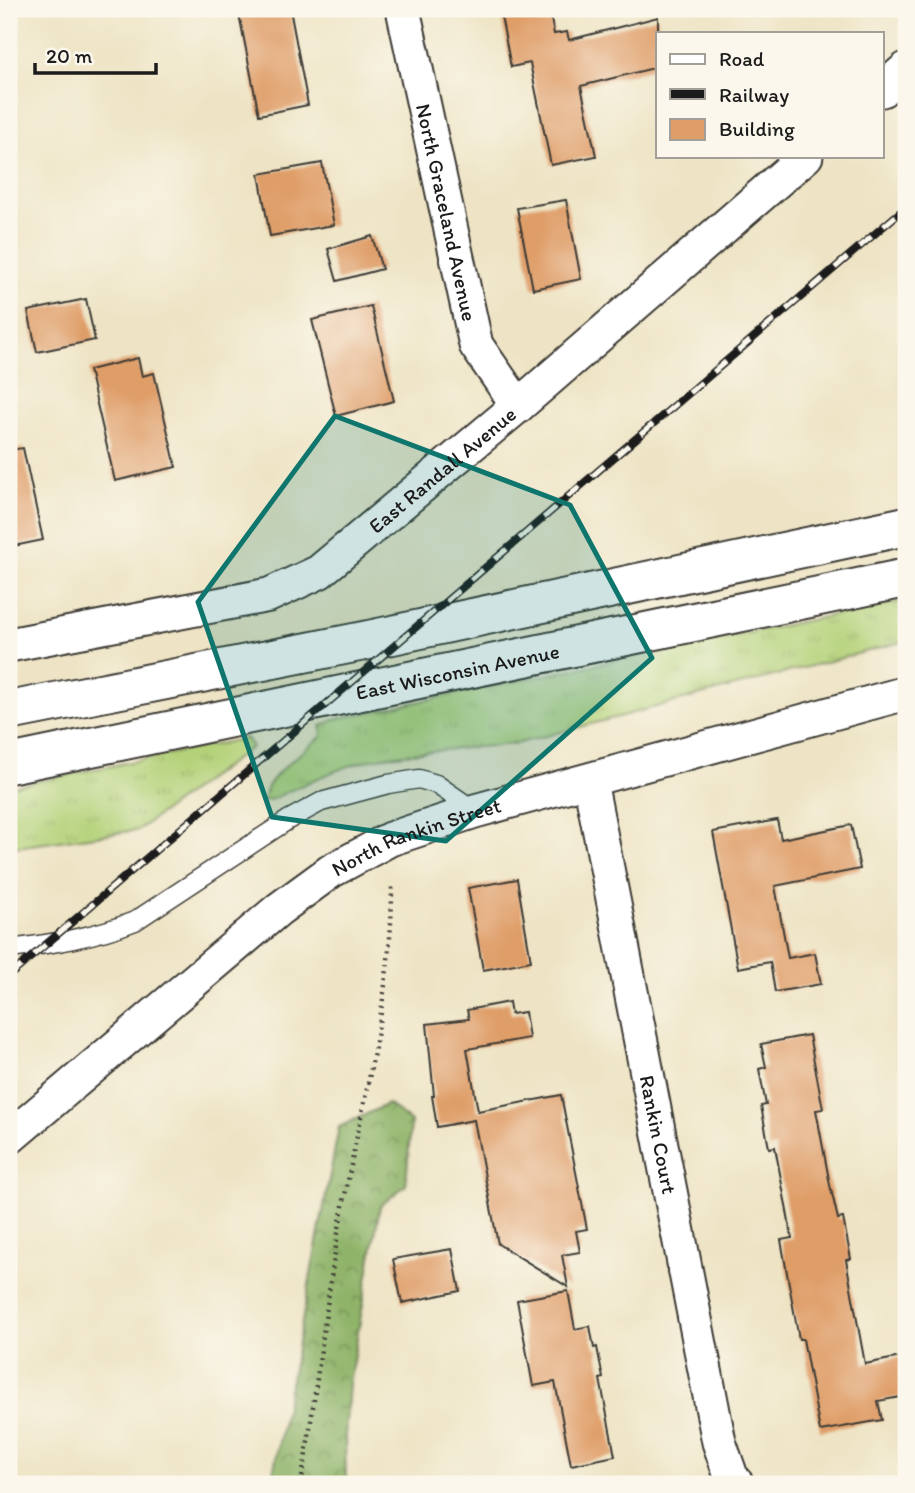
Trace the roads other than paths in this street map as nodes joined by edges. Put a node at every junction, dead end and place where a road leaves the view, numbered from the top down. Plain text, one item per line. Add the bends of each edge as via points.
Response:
1 (403, 9) edge
2 (906, 69) edge
3 (884, 88) edge
4 (804, 158) edge
5 (518, 406) junction
6 (906, 526) edge
7 (906, 578) edge
8 (9, 645) edge
9 (906, 693) edge
10 (9, 711) edge
11 (9, 764) edge
12 (590, 780) junction
13 (475, 811) junction
14 (9, 949) edge
15 (9, 1138) edge
16 (737, 1484) edge

1 - 5 street, North Graceland Avenue via 476,345
2 - 3 street
4 - 5 street, East Randall Avenue
5 - 8 street, East Randall Avenue via 319,572 269,594
6 - 10 main road
7 - 11 main road, East Wisconsin Avenue
9 - 12 street, North Rankin Street
12 - 13 street, North Rankin Street
12 - 16 street, Rankin Court via 719,1442
13 - 14 lane via 436,784 419,779 321,802 135,921 109,931
13 - 15 street, North Rankin Street via 390,839 331,871 225,953

